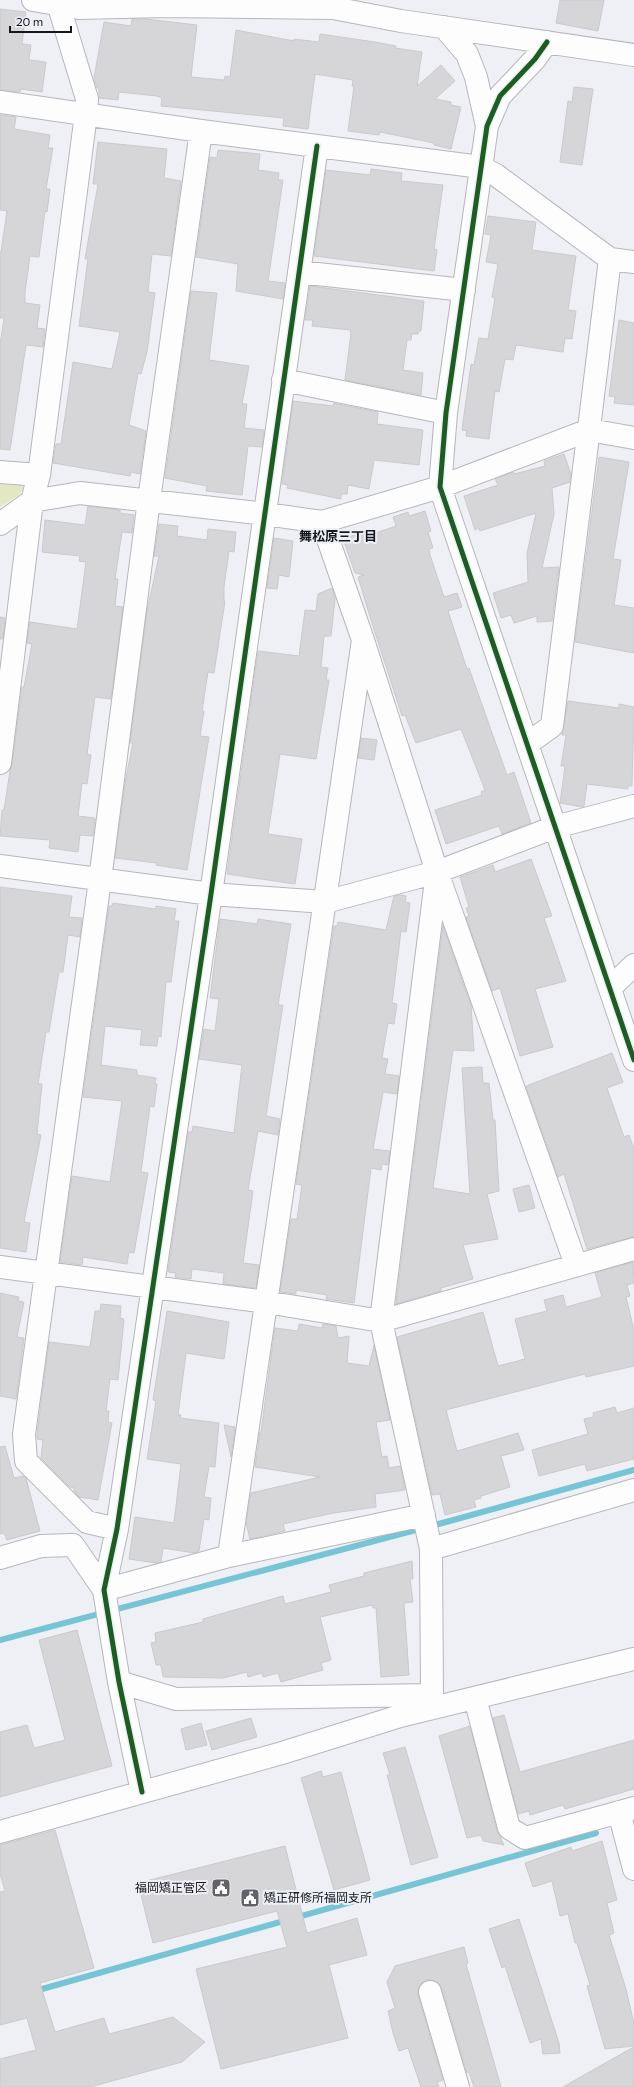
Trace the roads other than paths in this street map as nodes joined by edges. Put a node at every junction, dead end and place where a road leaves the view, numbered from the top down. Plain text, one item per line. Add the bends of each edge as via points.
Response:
1 (33, 0) edge
2 (57, 2) edge
3 (333, 4) edge
4 (444, 27) junction
5 (547, 42) junction
6 (634, 55) edge
7 (0, 102) edge
8 (86, 114) junction
9 (487, 126) junction
10 (201, 130) junction
11 (317, 146) junction
12 (481, 167) junction
13 (610, 258) junction
14 (634, 262) edge
15 (299, 272) junction
16 (464, 290) junction
17 (283, 380) junction
18 (446, 413) junction
19 (589, 430) junction
20 (634, 438) edge
21 (0, 472) edge
22 (39, 475) junction
23 (440, 487) junction
24 (149, 500) junction
25 (32, 501) junction
26 (266, 514) junction
27 (322, 522) junction
28 (0, 524) edge
29 (363, 640) junction
30 (527, 744) junction
31 (0, 763) edge
32 (634, 806) edge
33 (555, 827) junction
34 (0, 866) edge
35 (437, 872) junction
36 (100, 880) junction
37 (211, 894) junction
38 (325, 902) junction
39 (634, 965) edge
40 (610, 988) junction
41 (634, 1060) edge
42 (634, 1249) edge
43 (576, 1265) junction
44 (0, 1267) edge
45 (46, 1274) junction
46 (153, 1287) junction
47 (266, 1302) junction
48 (381, 1322) junction
49 (634, 1490) edge
50 (424, 1515) junction
51 (117, 1529) junction
52 (431, 1549) junction
53 (230, 1556) junction
54 (0, 1558) edge
55 (104, 1590) junction
56 (634, 1659) edge
57 (120, 1682) junction
58 (475, 1698) junction
59 (431, 1702) junction
60 (142, 1792) junction
61 (626, 1810) edge
62 (0, 1832) edge
63 (634, 1869) edge
64 (430, 1992) dead end
65 (458, 2087) edge

1 - 2 street
2 - 3 street via 79,8
2 - 8 street via 87,99
3 - 4 street via 401,21
4 - 5 street
4 - 9 street via 467,54 476,77
5 - 6 street
5 - 9 street via 535,59 500,96
7 - 8 street
8 - 10 street
8 - 22 street
9 - 12 street
10 - 11 street
10 - 24 street
11 - 12 street
11 - 15 street
12 - 13 street
12 - 16 street
13 - 14 street
13 - 19 street
15 - 16 street
15 - 17 street
16 - 18 street
17 - 18 street
17 - 26 street
18 - 23 street
19 - 20 street
19 - 23 street
19 - 30 street via 552,726
21 - 22 street
22 - 25 street
23 - 27 street
23 - 30 street
24 - 25 street via 80,492
24 - 26 street
24 - 36 street
25 - 28 street
25 - 31 street
26 - 27 street
26 - 37 street
27 - 29 street
29 - 35 street
29 - 38 street
30 - 33 street
32 - 33 street
33 - 35 street
33 - 40 street
34 - 36 street
35 - 38 street
35 - 43 street
35 - 48 street
36 - 37 street
36 - 45 street
37 - 38 street
37 - 46 street
38 - 47 street
39 - 40 street
40 - 41 street
42 - 43 street
43 - 48 street
44 - 45 street
45 - 46 street
45 - 51 street via 24,1434 26,1461 87,1522
46 - 47 street
46 - 51 street
47 - 48 street
47 - 53 street
48 - 50 street
49 - 52 street
50 - 52 street
50 - 53 street
51 - 55 street
52 - 59 street
53 - 55 street
54 - 55 street via 41,1546 73,1545
55 - 57 street
56 - 58 street
57 - 59 street via 176,1699
57 - 60 street
58 - 59 street
58 - 61 street via 509,1828 525,1838
59 - 60 street via 400,1716
60 - 62 street
61 - 63 street
64 - 65 street

